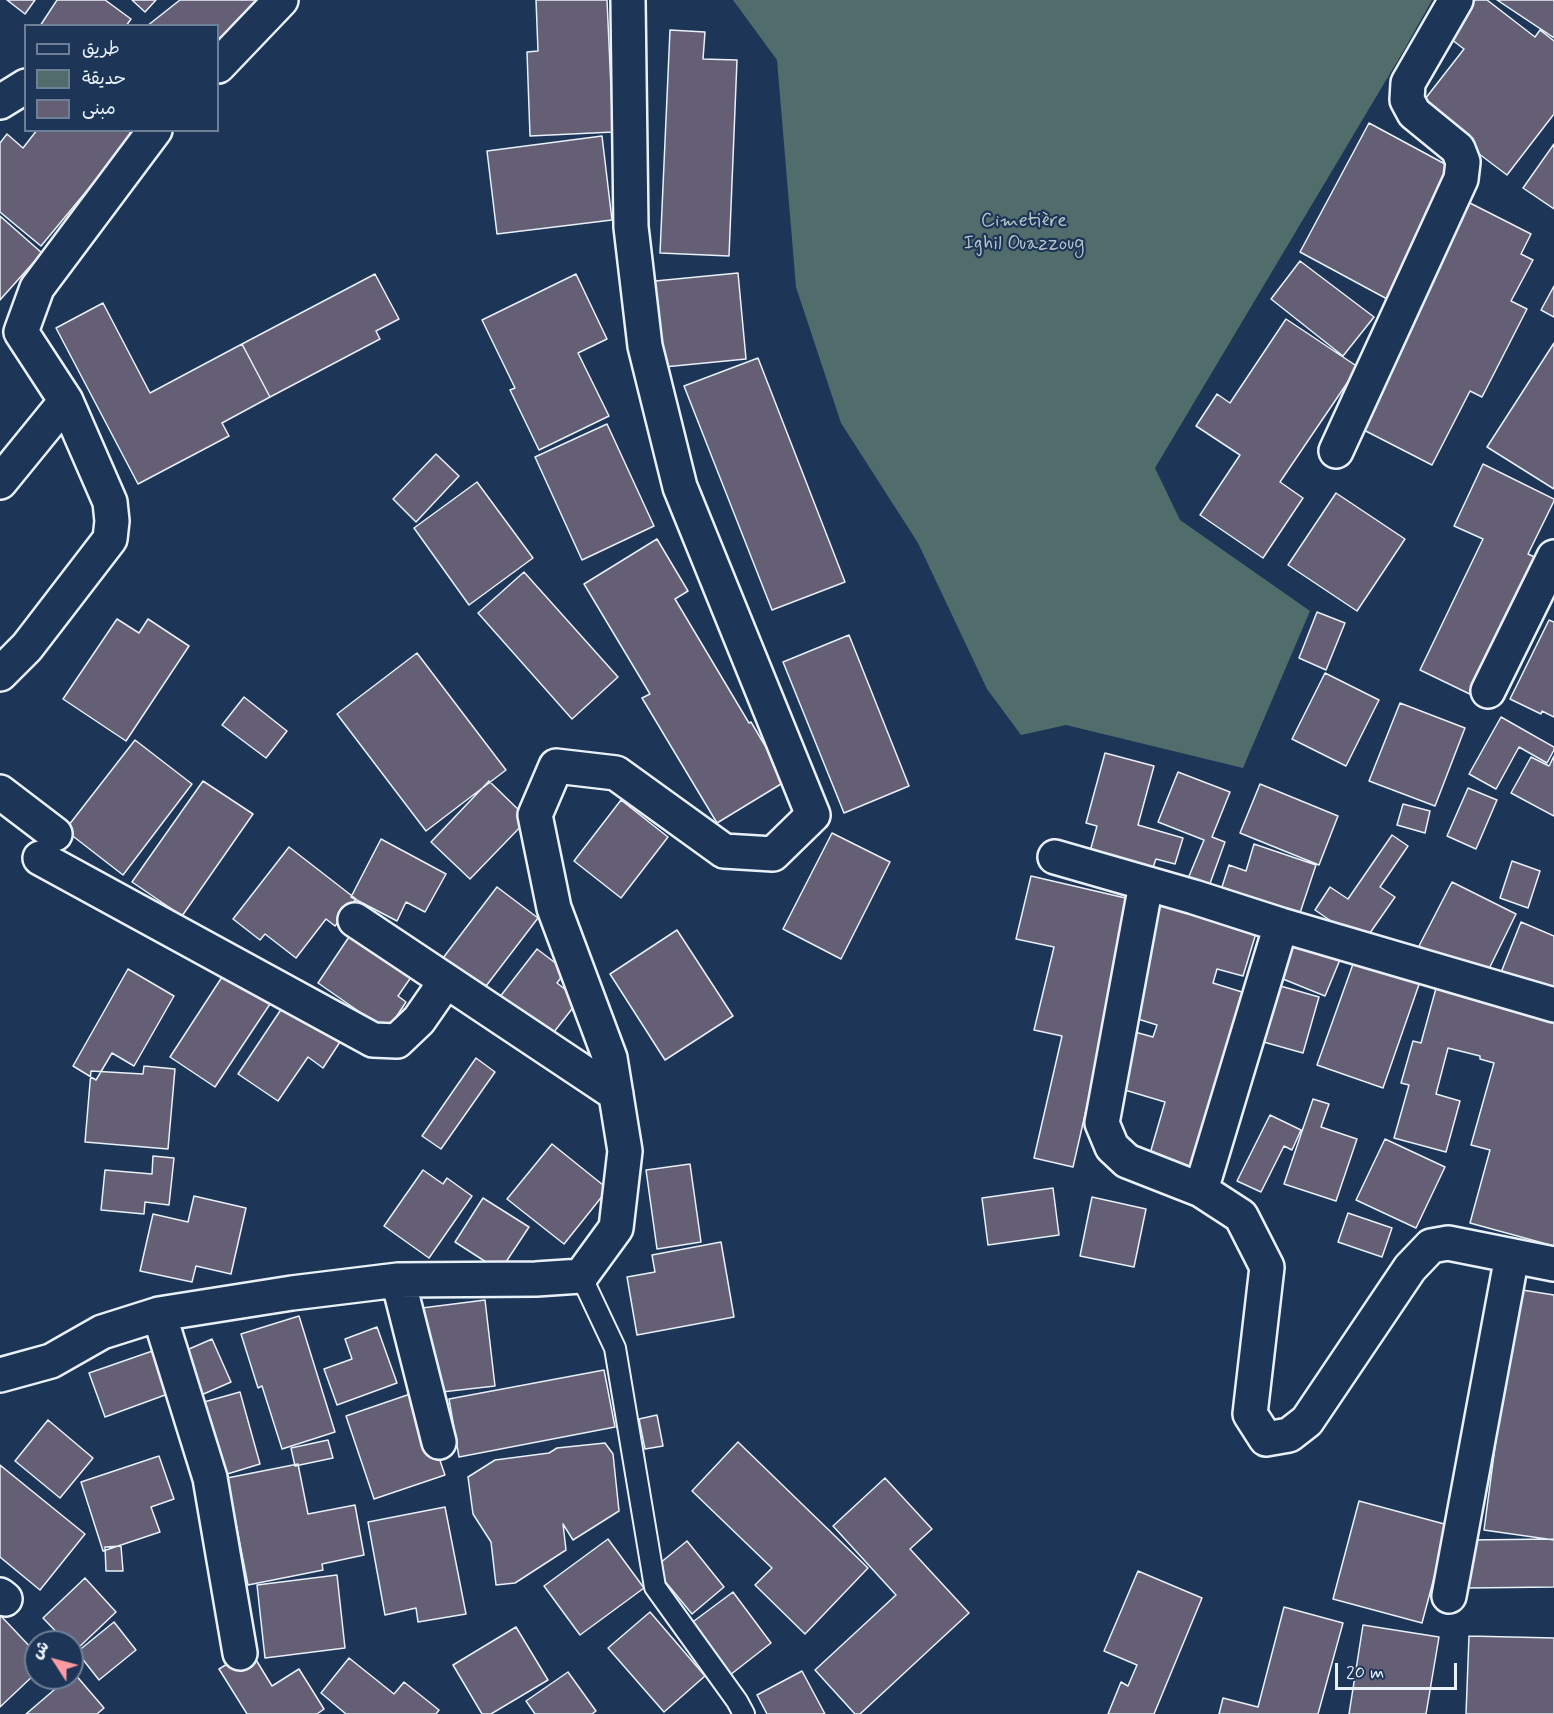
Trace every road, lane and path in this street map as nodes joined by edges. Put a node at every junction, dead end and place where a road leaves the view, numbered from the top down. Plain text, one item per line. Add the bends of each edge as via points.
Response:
1 (281, 0) edge
2 (628, 0) edge
3 (1456, 0) edge
4 (219, 65) edge
5 (24, 87) edge
6 (0, 102) edge
7 (150, 132) edge
8 (66, 401) junction
9 (1336, 451) dead end
10 (0, 482) edge
11 (1554, 557) edge
12 (0, 674) edge
13 (1488, 691) dead end
14 (0, 792) edge
15 (1056, 857) dead end
16 (1146, 884) junction
17 (355, 920) dead end
18 (1281, 925) junction
19 (446, 981) junction
20 (1554, 1005) edge
21 (616, 1094) junction
22 (1201, 1190) junction
23 (1512, 1256) junction
24 (1554, 1264) edge
25 (581, 1276) junction
26 (398, 1280) junction
27 (159, 1314) junction
28 (1, 1376) edge
29 (439, 1442) dead end
30 (1449, 1596) dead end
31 (240, 1653) dead end
32 (744, 1714) edge

1 - 4 street
2 - 21 street via 631,227 645,346 680,487 813,815 773,854 724,851 616,773 556,766 535,815 554,908 610,1058
3 - 9 street via 1408,82 1407,100 1414,113 1458,149 1463,162 1461,179
5 - 6 street
7 - 8 street via 37,288 21,332
8 - 10 street
8 - 12 street via 110,502 110,538 27,647
11 - 13 street
14 - 19 street via 47,846 374,1040 397,1041 419,1020
15 - 16 street
16 - 18 street
16 - 22 street via 1102,1123 1112,1147 1127,1161
17 - 19 street
18 - 20 street
18 - 22 street
19 - 21 street
21 - 25 street via 625,1151 616,1228
22 - 23 street via 1241,1216 1267,1267 1251,1414 1266,1439 1289,1436 1307,1421 1410,1268 1431,1246 1448,1244
23 - 24 street
23 - 30 street
25 - 26 street
25 - 32 lane via 615,1348 655,1587
26 - 27 street
26 - 29 street
27 - 28 street via 102,1332 51,1361
27 - 31 street via 210,1478

